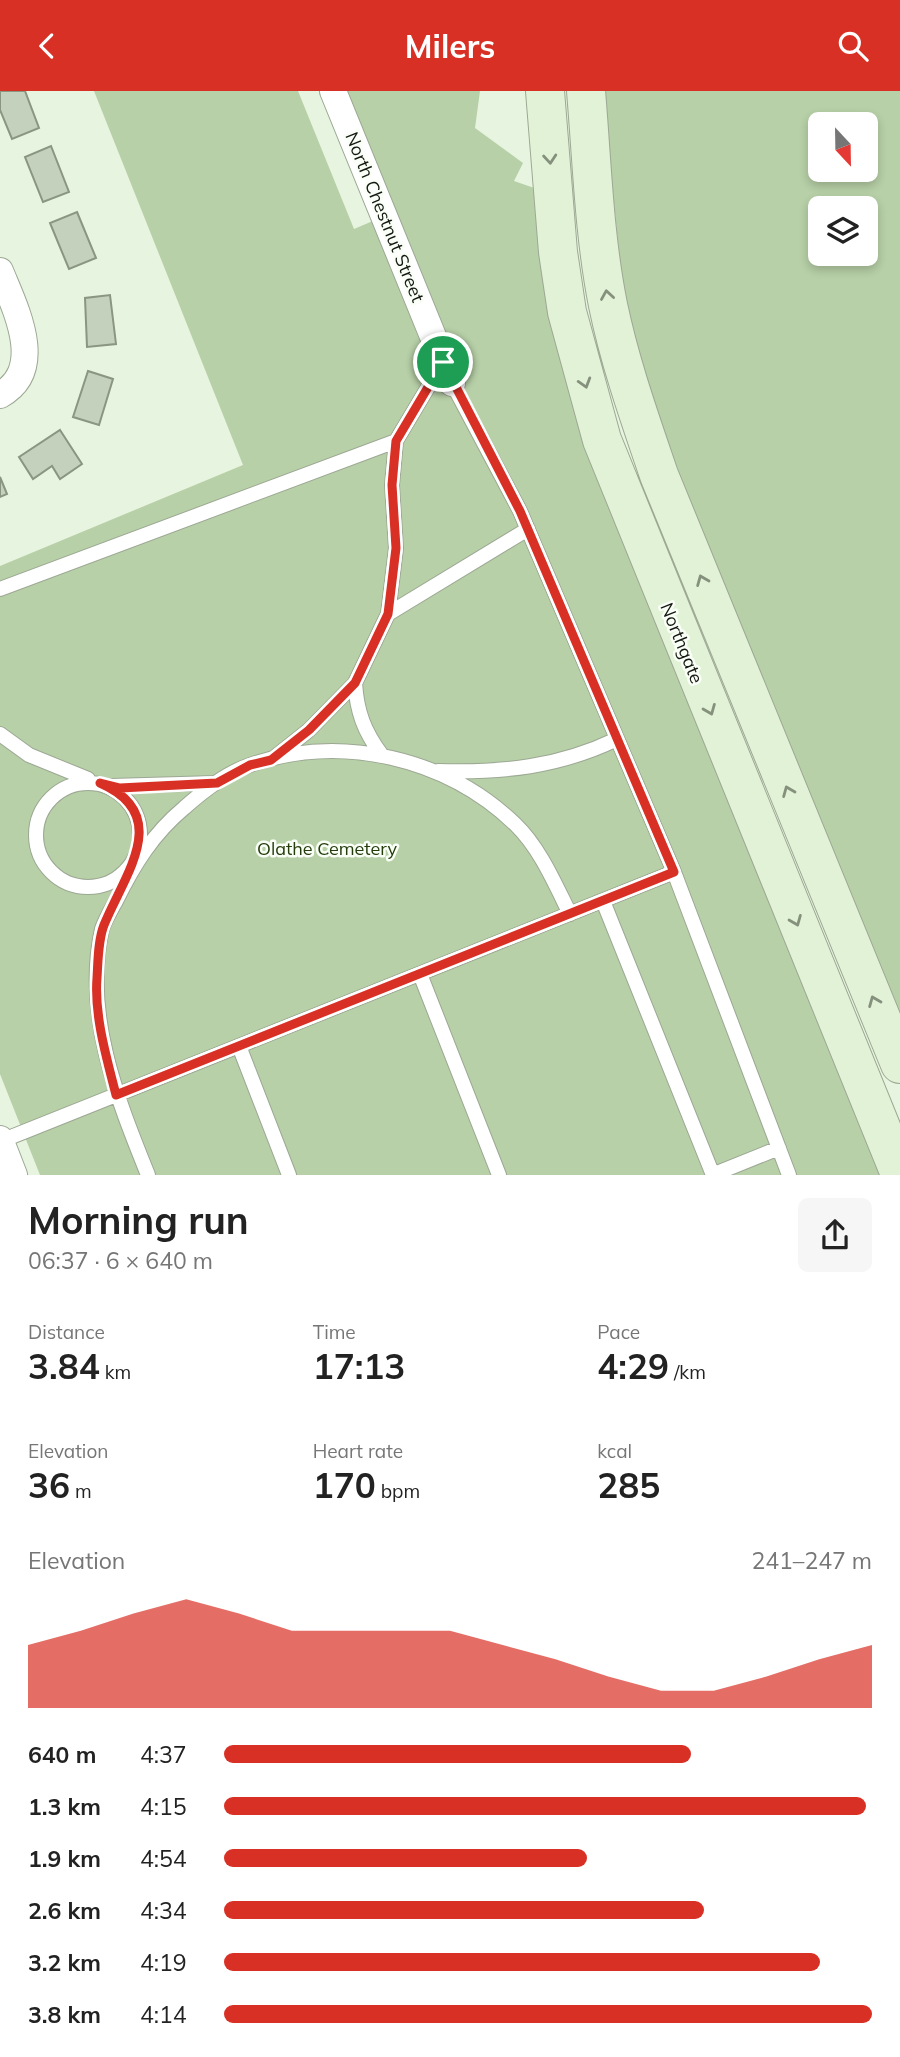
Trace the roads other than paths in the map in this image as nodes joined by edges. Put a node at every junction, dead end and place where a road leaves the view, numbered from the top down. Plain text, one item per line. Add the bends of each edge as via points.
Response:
1 (334, 91) edge
2 (545, 91) edge
3 (586, 91) edge
4 (0, 271) edge
5 (447, 372) junction
6 (0, 395) edge
7 (396, 441) junction
8 (528, 529) junction
9 (0, 589) edge
10 (388, 614) junction
11 (355, 683) junction
12 (0, 734) edge
13 (617, 739) junction
14 (381, 754) junction
15 (271, 760) junction
16 (436, 771) junction
17 (100, 783) junction
18 (217, 783) junction
19 (133, 866) junction
20 (674, 872) junction
21 (603, 901) junction
22 (570, 914) junction
23 (419, 974) junction
24 (239, 1046) junction
25 (900, 1064) edge
26 (116, 1095) junction
27 (0, 1140) edge
28 (779, 1148) junction
29 (900, 1174) edge
30 (14, 1175) edge
31 (148, 1175) edge
32 (289, 1175) edge
33 (499, 1175) edge
34 (713, 1175) edge
35 (789, 1175) edge

1 - 5 street, North Chestnut Street
2 -> 29 main road, Northgate via 567,312 602,440
25 -> 3 main road via 641,423 608,303
4 - 6 street via 24,334 25,363 12,389
5 - 7 lane
5 - 8 lane
7 - 9 lane
7 - 10 lane via 392,485 396,548
8 - 10 lane
8 - 13 lane
10 - 11 lane
11 - 14 lane via 357,710
11 - 15 lane via 309,730
12 - 17 lane via 29,755
13 - 16 lane via 586,754 541,766 486,773
13 - 20 lane
14 - 15 lane via 314,751
14 - 16 lane
15 - 18 lane via 250,765
16 - 22 lane via 477,793 517,825
17 - 18 lane via 120,788
17 - 19 lane via 129,801 137,816 140,833
17 - 19 lane via 83,781 52,797 37,828 41,860 67,883 84,887 119,878
18 - 19 lane via 162,827
19 - 26 lane via 103,928 97,983 104,1049
20 - 21 lane
20 - 28 lane
21 - 22 lane
21 - 34 lane
22 - 23 lane
23 - 24 lane
23 - 33 lane
24 - 26 lane
24 - 32 lane
26 - 27 lane
26 - 31 lane
27 - 30 street
28 - 34 lane
28 - 35 lane

